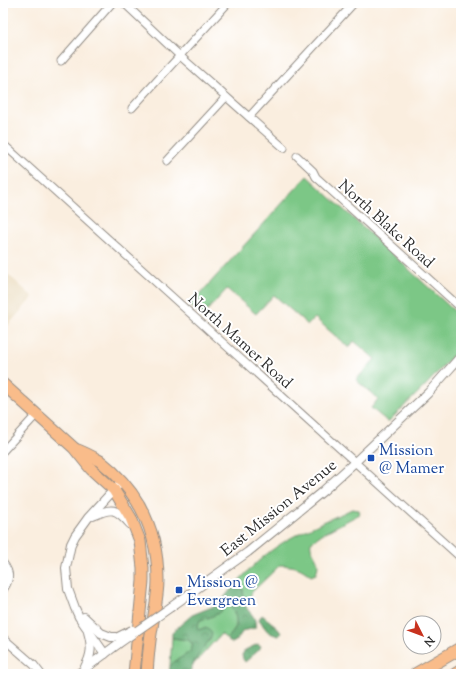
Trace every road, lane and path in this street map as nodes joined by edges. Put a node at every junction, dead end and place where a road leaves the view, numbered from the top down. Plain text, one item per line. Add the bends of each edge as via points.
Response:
1 (112, 3) edge
2 (124, 3) edge
3 (228, 3) edge
4 (354, 3) edge
5 (179, 55) junction
6 (60, 61) dead end
7 (226, 97) junction
8 (132, 108) dead end
9 (249, 117) junction
10 (3, 144) edge
11 (284, 148) dead end
12 (297, 156) dead end
13 (167, 161) dead end
14 (461, 308) edge
15 (461, 356) edge
16 (3, 384) edge
17 (37, 414) junction
18 (74, 448) junction
19 (3, 452) edge
20 (355, 462) junction
21 (122, 481) junction
22 (114, 490) junction
23 (88, 518) junction
24 (136, 530) junction
25 (461, 558) edge
26 (3, 563) edge
27 (3, 590) edge
28 (75, 608) junction
29 (86, 627) junction
30 (3, 638) edge
31 (118, 640) junction
32 (461, 648) edge
33 (105, 654) junction
34 (461, 671) edge
35 (81, 672) edge
36 (41, 674) edge
37 (134, 674) edge
38 (147, 674) edge
39 (416, 674) edge
40 (456, 674) edge

1 - 6 street
2 - 5 street
3 - 5 street
4 - 9 street
5 - 7 street
5 - 8 street
7 - 9 street
7 - 13 street
9 - 11 street
10 - 20 street, North Mamer Road
12 - 14 street, North Blake Road via 316,177
15 - 20 street, East Mission Avenue via 428,393
16 - 17 main road
17 - 18 main road
17 - 19 street
18 - 21 main road via 101,461
18 - 22 main road via 90,469
20 - 25 street, North Mamer Road
20 - 31 street, East Mission Avenue, bridge via 254,547 171,607
21 - 22 street
21 - 38 main road via 148,521 157,557 156,606
22 - 23 street
22 - 24 main road
23 - 24 street via 113,510 120,513
23 - 28 street via 71,544 66,568 68,588
24 - 37 main road via 140,541 143,574
26 - 27 street via 9,575
28 - 29 street
28 - 31 street via 101,633
29 - 33 street
29 - 35 street via 91,648 89,660
30 - 36 street
31 - 33 street
32 - 39 highway
33 - 35 street
34 - 40 highway

